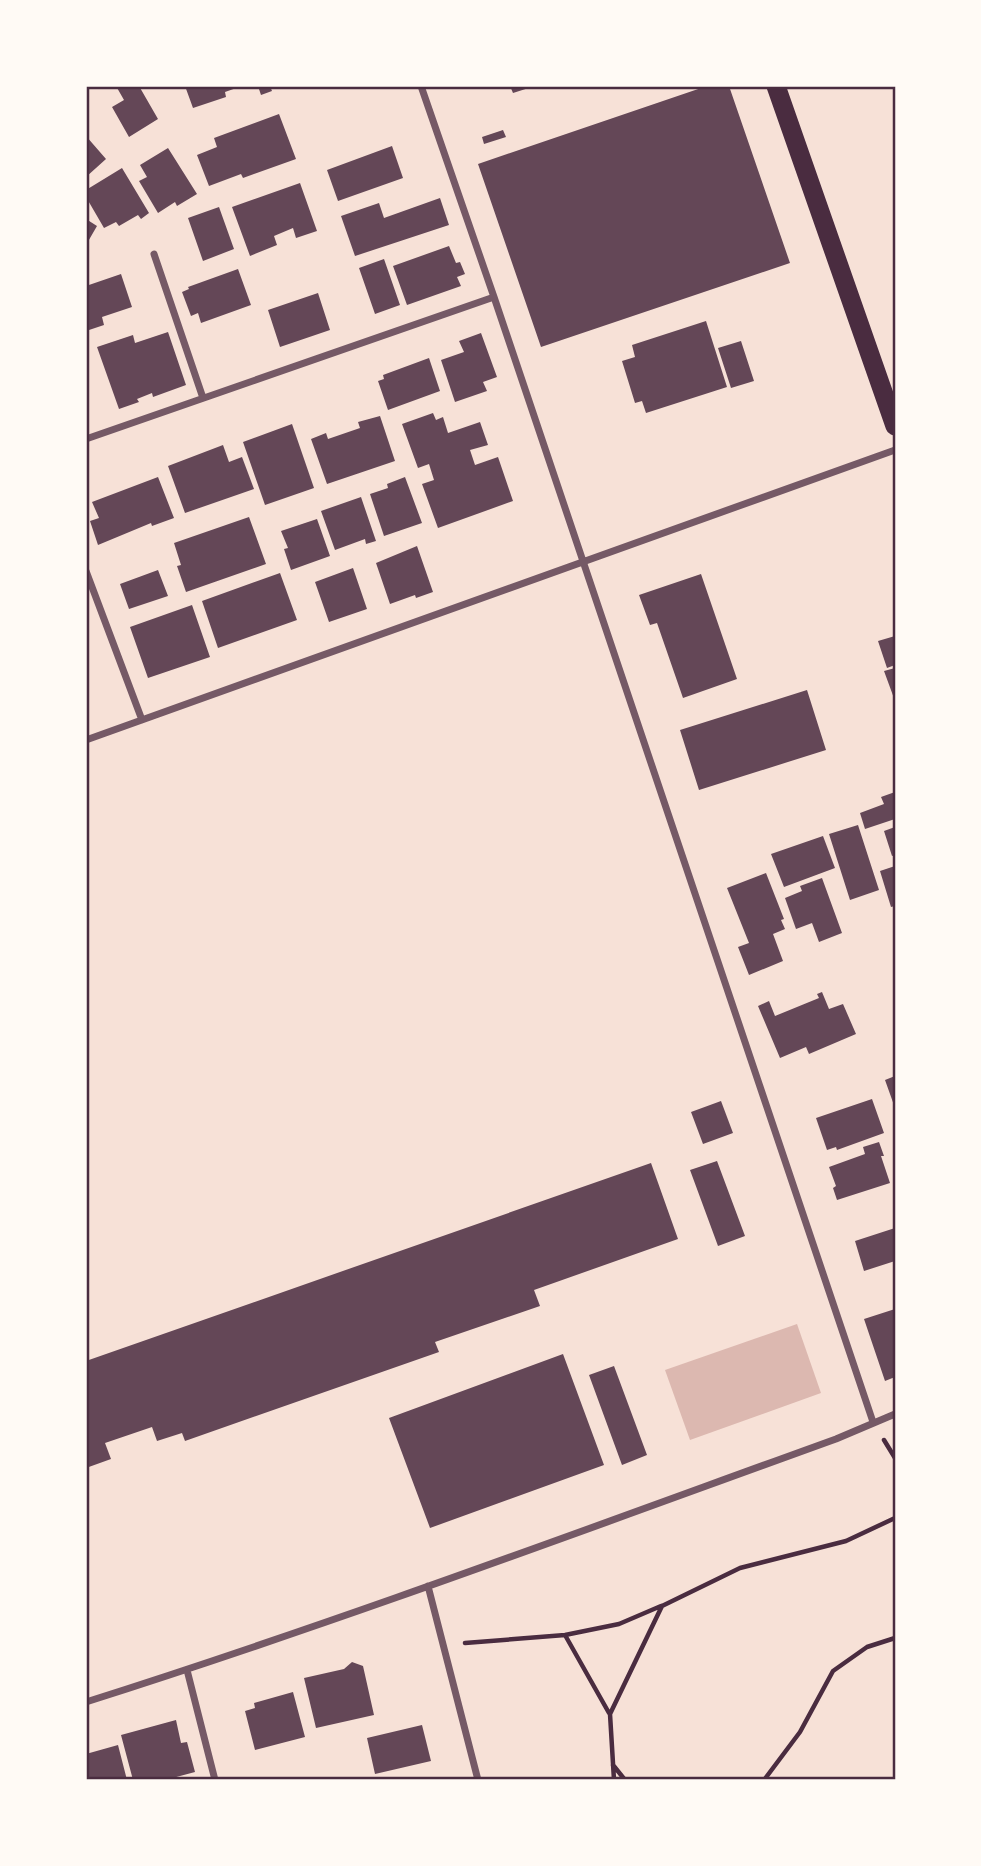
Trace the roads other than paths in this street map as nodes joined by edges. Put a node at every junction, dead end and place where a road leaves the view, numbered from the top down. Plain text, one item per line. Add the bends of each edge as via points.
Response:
1 (421, 86) edge
2 (776, 86) edge
3 (154, 254) dead end
4 (495, 297) junction
5 (203, 398) junction
6 (895, 426) edge
7 (86, 439) edge
8 (895, 450) edge
9 (582, 562) junction
10 (86, 570) edge
11 (142, 720) junction
12 (86, 740) edge
13 (895, 1414) edge
14 (873, 1422) junction
15 (428, 1586) junction
16 (187, 1670) junction
17 (86, 1702) edge
18 (215, 1780) edge
19 (478, 1780) edge

1 - 4 street
2 - 6 highway
3 - 5 street
4 - 5 street
4 - 9 street
5 - 7 street
8 - 9 street
9 - 11 street
9 - 14 street
10 - 11 street
11 - 12 street
13 - 14 street
14 - 15 street
15 - 16 street
15 - 19 street
16 - 17 street
16 - 18 street

